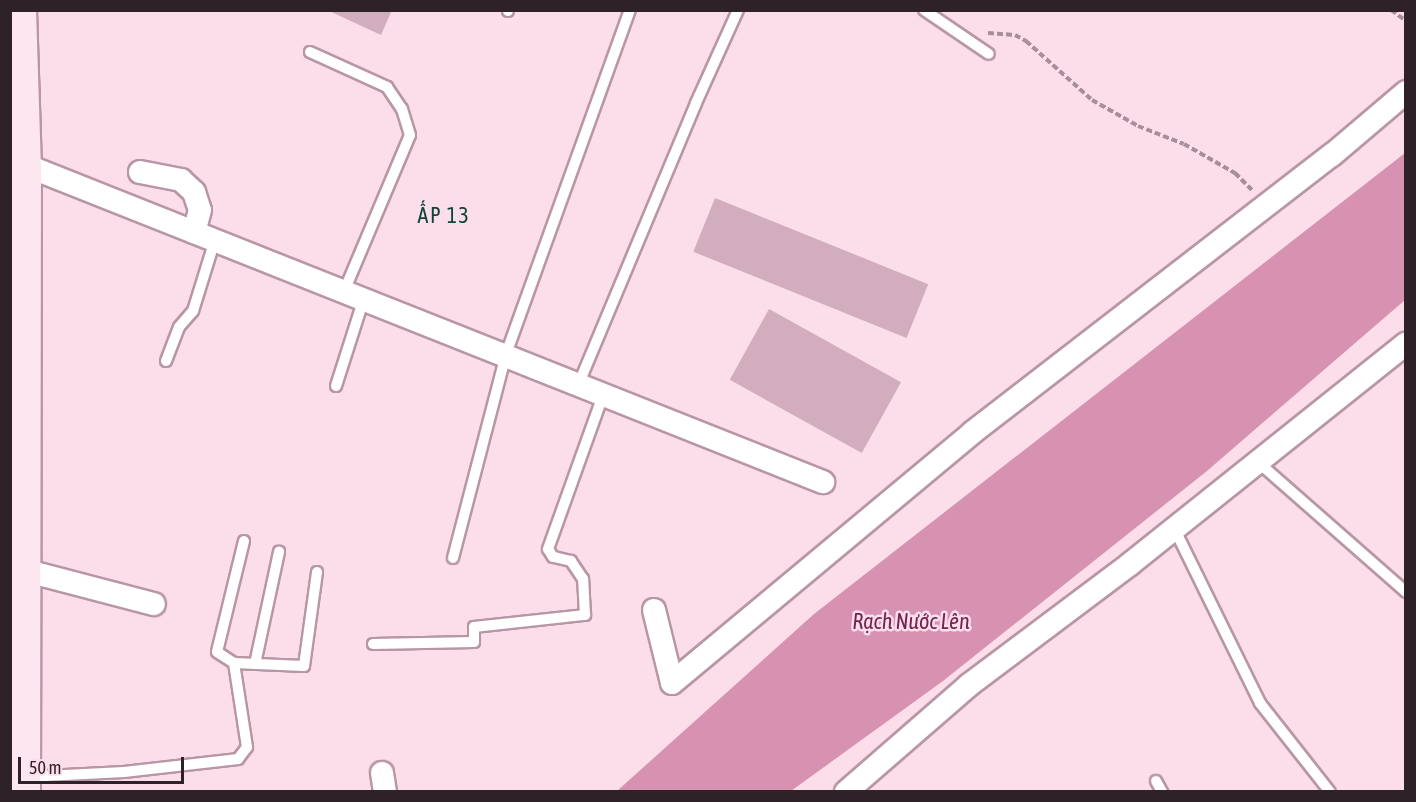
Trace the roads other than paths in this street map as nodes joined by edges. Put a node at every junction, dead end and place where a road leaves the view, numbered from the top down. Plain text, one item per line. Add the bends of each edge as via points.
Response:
1 (20, 10) edge
2 (630, 10) edge
3 (738, 10) edge
4 (924, 10) edge
5 (310, 52) dead end
6 (989, 54) dead end
7 (1406, 92) edge
8 (25, 165) junction
9 (140, 172) dead end
10 (205, 236) junction
11 (354, 294) junction
12 (1406, 344) edge
13 (506, 354) junction
14 (166, 361) dead end
15 (579, 383) junction
16 (336, 386) dead end
17 (18, 393) edge
18 (604, 393) junction
19 (1258, 462) junction
20 (823, 482) dead end
21 (1174, 528) junction
22 (18, 536) edge
23 (244, 541) dead end
24 (279, 552) dead end
25 (453, 558) dead end
26 (27, 571) junction
27 (317, 572) dead end
28 (1406, 592) edge
29 (154, 604) dead end
30 (654, 610) dead end
31 (374, 644) dead end
32 (234, 663) junction
33 (255, 664) junction
34 (1155, 781) dead end
35 (25, 784) edge
36 (846, 792) edge
37 (1162, 792) edge
38 (1330, 792) edge

1 - 8 street
2 - 13 lane
3 - 15 lane
4 - 6 lane
5 - 11 lane via 387,87 402,110 410,135
7 - 30 street via 1267,206 973,432 672,683
8 - 10 street
8 - 17 street
9 - 10 street via 181,180 194,192
10 - 11 street
10 - 14 lane via 194,311 179,327
11 - 13 street
11 - 16 lane
12 - 19 street
13 - 15 street
13 - 25 lane
15 - 18 street
17 - 22 street
18 - 20 street
18 - 31 lane via 548,549 553,557 571,561 583,579 585,615 474,627 474,642
19 - 21 street
19 - 28 lane
21 - 36 street via 969,685
21 - 38 lane via 1260,703
22 - 26 street
23 - 32 lane via 216,652
24 - 33 lane
26 - 29 street
26 - 35 street
27 - 33 lane via 304,666
32 - 33 lane
32 - 35 lane via 247,747 238,759
34 - 37 lane

